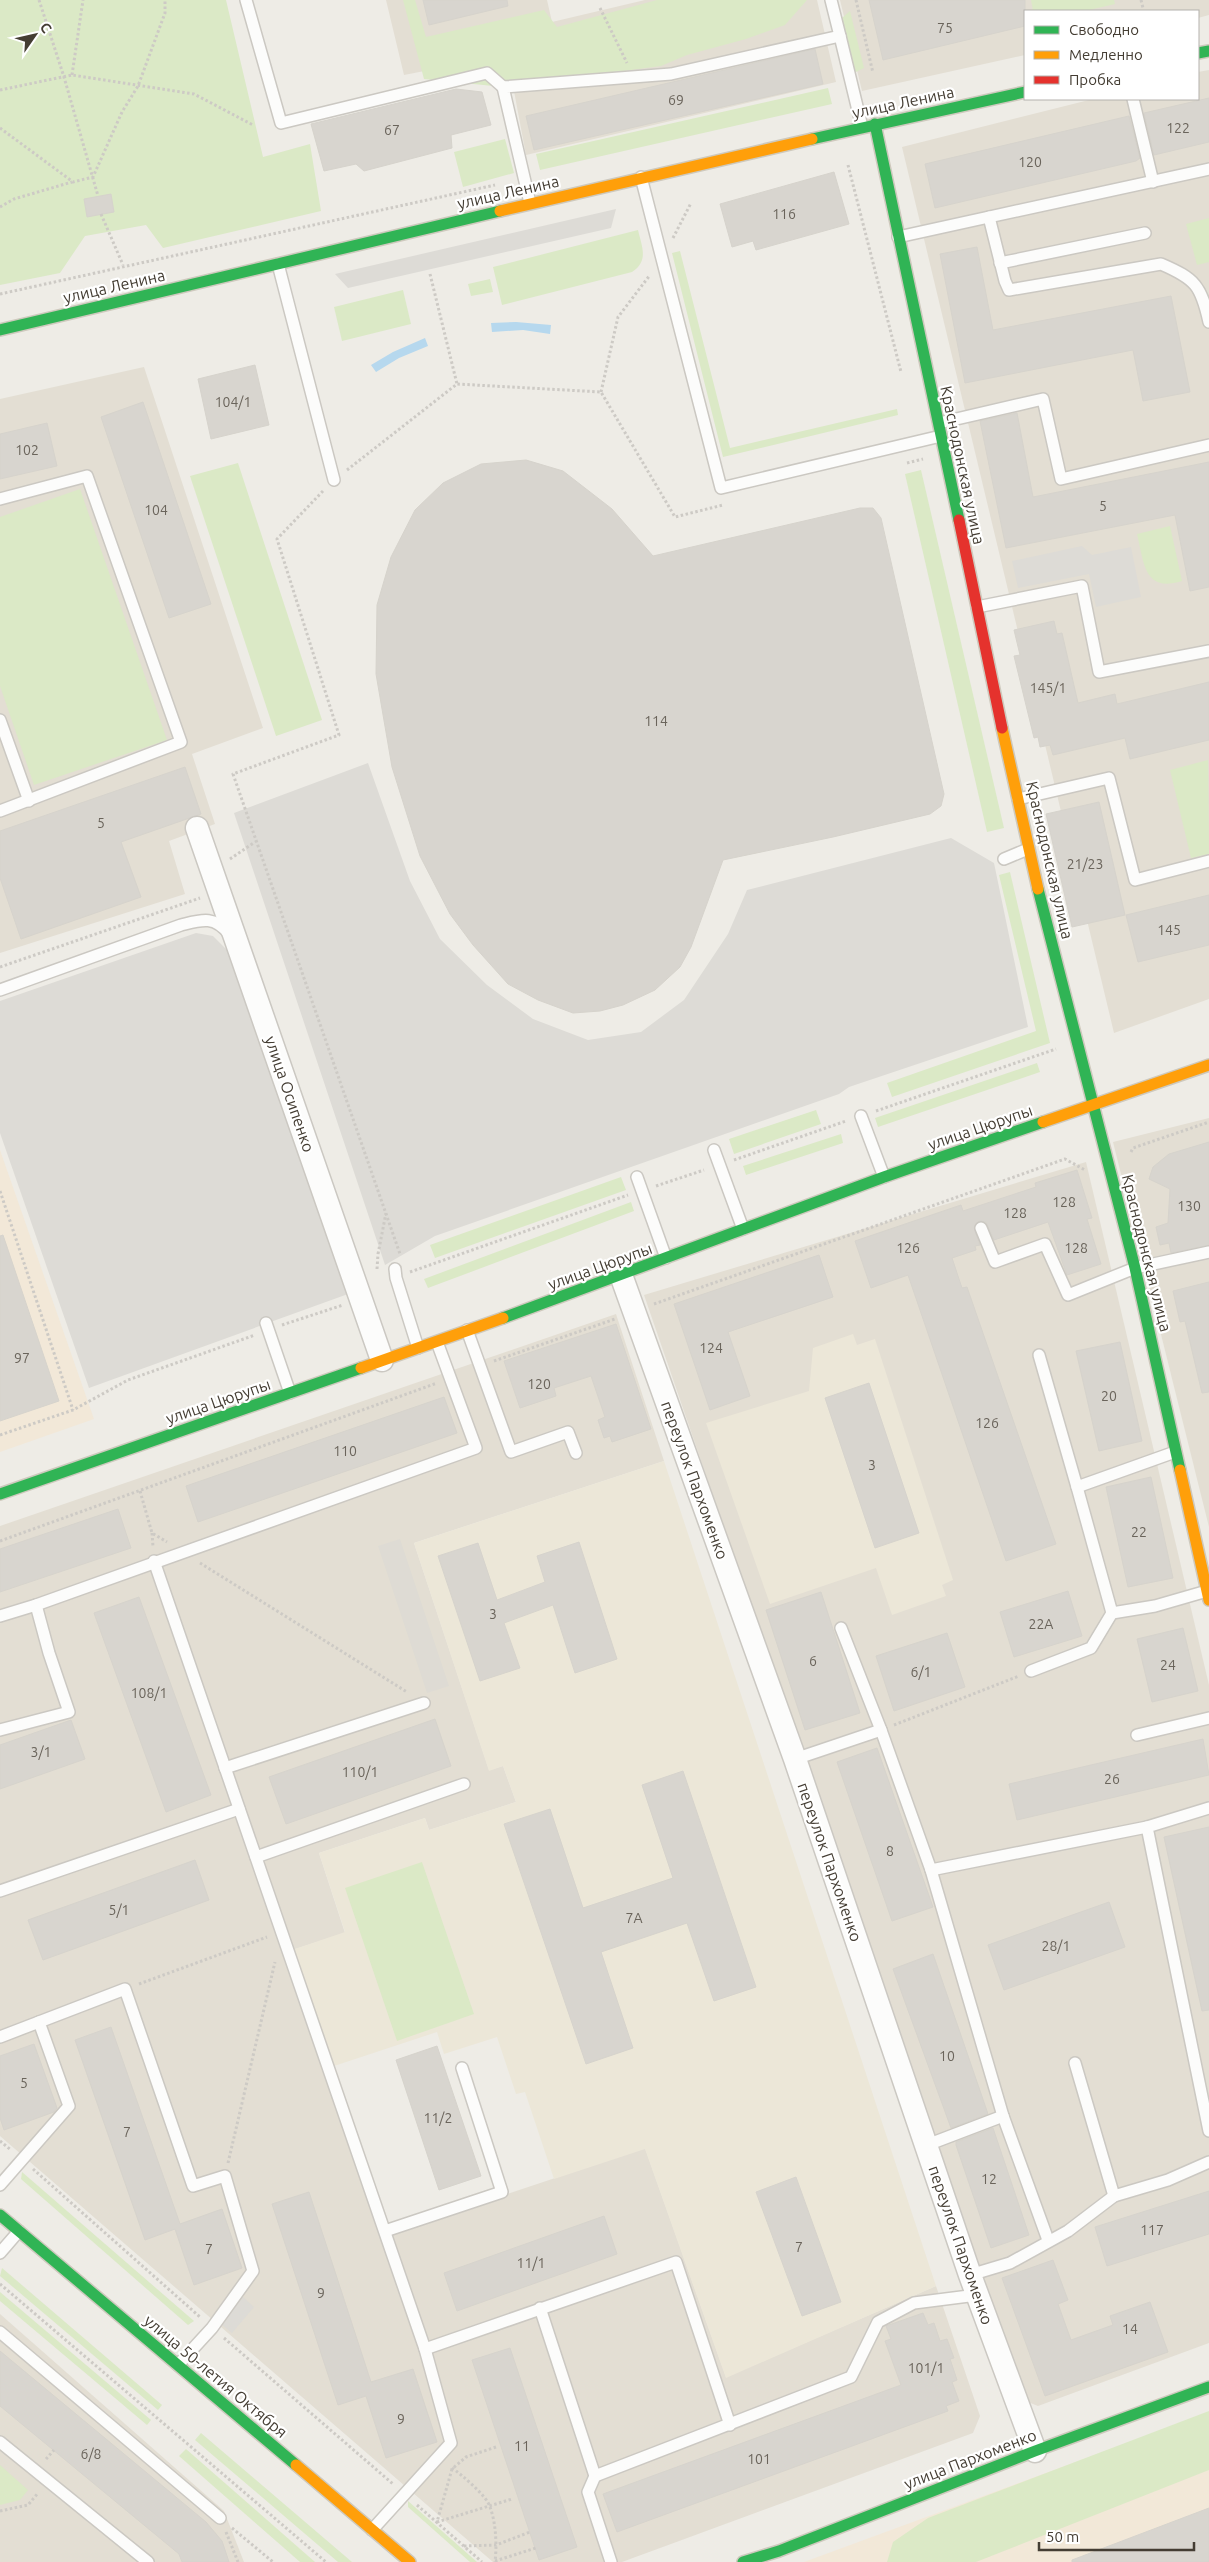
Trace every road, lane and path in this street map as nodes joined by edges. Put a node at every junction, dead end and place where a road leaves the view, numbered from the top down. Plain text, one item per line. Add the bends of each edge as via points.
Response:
1 (39, 0) edge
2 (83, 0) edge
3 (165, 0) edge
4 (246, 0) edge
5 (831, 0) edge
6 (856, 0) edge
7 (1141, 0) edge
8 (600, 8) dead end
9 (1143, 8) dead end
10 (840, 36) junction
11 (873, 73) dead end
12 (72, 76) junction
13 (64, 77) junction
14 (634, 77) junction
15 (138, 86) junction
16 (504, 87) junction
17 (0, 90) edge
18 (1024, 92) edge
19 (1133, 100) edge
20 (875, 124) junction
21 (253, 125) dead end
22 (862, 127) junction
23 (0, 128) edge
24 (848, 165) dead end
25 (1209, 169) edge
26 (93, 177) junction
27 (641, 177) junction
28 (525, 178) junction
29 (73, 182) junction
30 (1153, 182) junction
31 (98, 196) dead end
32 (530, 203) junction
33 (692, 203) dead end
34 (0, 207) edge
35 (102, 214) dead end
36 (989, 217) junction
37 (1145, 233) dead end
38 (898, 237) junction
39 (661, 260) junction
40 (278, 262) junction
41 (1000, 263) junction
42 (123, 266) junction
43 (430, 274) dead end
44 (0, 294) edge
45 (1209, 322) edge
46 (0, 330) edge
47 (901, 373) dead end
48 (456, 384) junction
49 (601, 392) junction
50 (938, 423) junction
51 (941, 436) junction
52 (918, 439) junction
53 (1209, 445) edge
54 (924, 459) junction
55 (904, 463) dead end
56 (926, 468) dead end
57 (334, 480) junction
58 (0, 499) edge
59 (732, 503) dead end
60 (977, 607) junction
61 (1209, 651) edge
62 (0, 720) edge
63 (1018, 799) junction
64 (29, 801) junction
65 (0, 811) edge
66 (197, 828) dead end
67 (255, 842) junction
68 (1028, 849) junction
69 (1004, 859) dead end
70 (1209, 861) edge
71 (212, 870) junction
72 (239, 947) junction
73 (0, 967) edge
74 (0, 990) edge
75 (1054, 1039) dead end
76 (1209, 1065) edge
77 (1093, 1105) junction
78 (861, 1116) junction
79 (1209, 1122) edge
80 (714, 1150) dead end
81 (1129, 1156) dead end
82 (719, 1165) junction
83 (1091, 1173) dead end
84 (637, 1177) dead end
85 (884, 1177) junction
86 (642, 1190) junction
87 (0, 1191) edge
88 (386, 1213) junction
89 (981, 1228) dead end
90 (743, 1229) junction
91 (1209, 1252) edge
92 (667, 1259) junction
93 (1136, 1268) junction
94 (399, 1274) junction
95 (622, 1275) junction
96 (360, 1296) junction
97 (634, 1312) junction
98 (267, 1327) junction
99 (468, 1330) junction
100 (436, 1342) junction
101 (418, 1348) junction
102 (1038, 1355) dead end
103 (382, 1360) junction
104 (481, 1365) junction
105 (450, 1378) junction
106 (290, 1393) junction
107 (73, 1410) junction
108 (0, 1435) edge
109 (1175, 1452) junction
110 (576, 1453) dead end
111 (1077, 1488) junction
112 (140, 1490) junction
113 (0, 1494) edge
114 (0, 1541) edge
115 (181, 1552) junction
116 (154, 1561) junction
117 (1208, 1595) edge
118 (36, 1605) junction
119 (1112, 1613) junction
120 (0, 1616) edge
121 (841, 1628) dead end
122 (1031, 1671) joint
123 (424, 1703) joint
124 (1209, 1718) edge
125 (0, 1730) edge
126 (881, 1730) junction
127 (1137, 1735) dead end
128 (795, 1759) junction
129 (225, 1768) junction
130 (464, 1784) dead end
131 (1209, 1808) edge
132 (239, 1809) junction
133 (1146, 1827) junction
134 (256, 1857) junction
135 (931, 1870) junction
136 (0, 1891) edge
137 (282, 1932) junction
138 (125, 1989) junction
139 (39, 2022) junction
140 (0, 2037) edge
141 (1075, 2063) dead end
142 (462, 2068) dead end
143 (1003, 2116) junction
144 (1209, 2131) edge
145 (0, 2141) edge
146 (927, 2145) junction
147 (23, 2161) junction
148 (1209, 2162) edge
149 (225, 2176) junction
150 (0, 2185) edge
151 (1114, 2196) junction
152 (0, 2215) edge
153 (19, 2231) junction
154 (385, 2231) junction
155 (1048, 2240) junction
156 (0, 2253) edge
157 (0, 2284) edge
158 (974, 2285) junction
159 (540, 2308) junction
160 (212, 2328) junction
161 (0, 2332) edge
162 (426, 2349) junction
163 (178, 2366) junction
164 (1209, 2387) edge
165 (730, 2425) junction
166 (0, 2442) edge
167 (496, 2447) dead end
168 (1035, 2451) junction
169 (436, 2459) junction
170 (452, 2469) junction
171 (595, 2476) junction
172 (48, 2481) junction
173 (405, 2495) junction
174 (512, 2499) dead end
175 (490, 2505) junction
176 (0, 2511) edge
177 (220, 2518) junction
178 (437, 2522) junction
179 (372, 2530) junction
180 (530, 2532) dead end
181 (496, 2544) junction
182 (464, 2546) junction
183 (536, 2548) dead end
184 (781, 2556) edge
185 (495, 2561) edge
186 (148, 2562) edge
187 (238, 2562) edge
188 (273, 2562) edge
189 (326, 2562) edge
190 (410, 2562) edge
191 (482, 2562) edge
192 (611, 2562) edge
193 (743, 2562) edge

1 - 13 path
2 - 12 path
3 - 15 path via 165,13
4 - 16 lane via 281,123 487,73
5 - 10 lane
6 - 11 path
7 - 9 path
8 - 14 path
10 - 14 lane via 670,74
10 - 22 lane
12 - 13 path
12 - 15 path
13 - 17 path
13 - 26 path
14 - 16 lane
15 - 21 path via 194,94
15 - 26 path via 122,112
16 - 28 lane
18 - 20 main road, улица Ленина
19 - 30 lane
20 - 22 main road, улица Ленина
20 - 38 main road, Краснодонская улица
22 - 27 main road, улица Ленина
23 - 29 path
24 - 47 path
25 - 30 lane
26 - 29 path
26 - 31 path
27 - 32 main road, улица Ленина
27 - 39 lane
28 - 32 lane
28 - 42 path
29 - 34 path
30 - 36 lane
32 - 40 main road, улица Ленина
33 - 39 path
35 - 42 path
36 - 38 lane
36 - 41 lane
37 - 41 lane
38 - 50 main road, Краснодонская улица
39 - 49 path via 618,317
39 - 52 lane via 721,488
40 - 46 main road, улица Ленина
40 - 57 lane
41 - 45 lane via 1009,290 1162,264 1184,273 1202,293
42 - 44 path
43 - 48 path
48 - 49 path
48 - 57 path
49 - 59 path via 674,517
50 - 51 main road, Краснодонская улица
50 - 53 lane via 1043,399 1061,479
51 - 52 lane
51 - 60 main road, Краснодонская улица
52 - 54 path
54 - 55 path
54 - 56 path
57 - 67 path via 277,539 339,735 233,774
58 - 64 lane via 87,476 181,742
60 - 61 lane via 1082,586 1099,672
60 - 63 main road, Краснодонская улица
62 - 64 lane
63 - 68 main road, Краснодонская улица
63 - 70 lane via 1109,778 1135,880
64 - 65 lane
66 - 71 street, улица Осипенко
67 - 71 path
67 - 88 path
68 - 69 lane
68 - 77 main road, Краснодонская улица
71 - 72 street, улица Осипенко
71 - 73 path via 200,898
72 - 74 lane via 222,925 205,919
72 - 96 street, улица Осипенко
75 - 78 path via 1056,1049
76 - 77 main road, улица Цюрупы
77 - 85 main road, улица Цюрупы
77 - 93 main road, Краснодонская улица
78 - 82 path
78 - 85 lane
79 - 81 path via 1133,1148
80 - 82 lane
82 - 86 path
82 - 90 lane
83 - 97 path via 1065,1159
84 - 86 lane
85 - 90 main road, улица Цюрупы
86 - 92 lane
86 - 94 path
87 - 107 path
88 - 94 path
88 - 96 path via 378,1254 377,1286
89 - 93 lane via 995,1262 1045,1244 1068,1295
90 - 92 main road, улица Цюрупы
91 - 93 lane
92 - 95 main road, улица Цюрупы
93 - 109 main road, Краснодонская улица
94 - 101 lane
95 - 97 street, переулок Пархоменко
95 - 99 main road, улица Цюрупы
96 - 98 path via 355,1301
96 - 103 street, улица Осипенко
97 - 104 path
97 - 128 street, переулок Пархоменко
98 - 106 lane
98 - 107 path via 128,1380
99 - 100 main road, улица Цюрупы
99 - 104 lane
100 - 101 main road, улица Цюрупы
100 - 105 lane
101 - 103 main road, улица Цюрупы
102 - 111 lane
103 - 106 main road, улица Цюрупы
104 - 110 lane via 511,1452 568,1432
105 - 112 path
105 - 115 lane via 476,1448
106 - 113 main road, улица Цюрупы
107 - 108 path
109 - 111 lane
109 - 117 main road, Краснодонская улица
111 - 119 lane
112 - 114 path
112 - 115 path via 152,1532
115 - 116 lane
115 - 123 path
116 - 118 lane
116 - 129 lane
117 - 119 lane
118 - 120 lane
118 - 125 lane via 69,1712
119 - 122 lane via 1091,1648
121 - 126 lane
122 - 126 path
123 - 129 lane
124 - 127 lane
126 - 128 lane
126 - 135 lane
128 - 146 street, переулок Пархоменко
129 - 132 lane
130 - 134 lane
131 - 133 lane
132 - 134 lane
132 - 136 lane
133 - 135 lane
133 - 144 lane
134 - 137 lane
135 - 143 lane
137 - 138 path
137 - 149 path
137 - 154 lane
138 - 139 lane
138 - 149 lane via 193,2186
139 - 140 lane
139 - 147 lane via 69,2106
141 - 151 lane
142 - 154 lane via 502,2192
143 - 146 lane
143 - 155 lane
145 - 147 path
146 - 158 street, переулок Пархоменко
147 - 150 lane
147 - 160 path
148 - 151 lane via 1168,2180
149 - 160 lane via 253,2271
151 - 155 lane via 1068,2231
152 - 153 main road, улица 50-летия Октября
153 - 156 lane
153 - 163 main road, улица 50-летия Октября
154 - 162 lane
155 - 158 lane
157 - 189 path
158 - 165 lane via 914,2303 878,2322 851,2377
158 - 168 street, переулок Пархоменко
159 - 162 lane
159 - 165 lane via 676,2262
159 - 171 lane
160 - 163 lane
160 - 173 path
161 - 177 lane
162 - 169 lane via 451,2443
163 - 179 main road, улица 50-летия Октября
164 - 168 main road, улица Пархоменко
165 - 171 lane
166 - 172 lane
167 - 170 path via 466,2457
168 - 184 main road, улица Пархоменко
169 - 170 path
169 - 173 lane
170 - 175 path
170 - 178 path
171 - 192 lane via 588,2492
172 - 176 path via 28,2505
172 - 186 lane
173 - 178 path
173 - 179 lane
174 - 175 path
175 - 178 path
175 - 181 path
177 - 187 path
177 - 188 path
178 - 182 path
179 - 190 main road, улица 50-летия Октября
180 - 181 path
181 - 182 path
181 - 185 path
182 - 191 path
183 - 185 path
184 - 193 main road, улица Пархоменко

